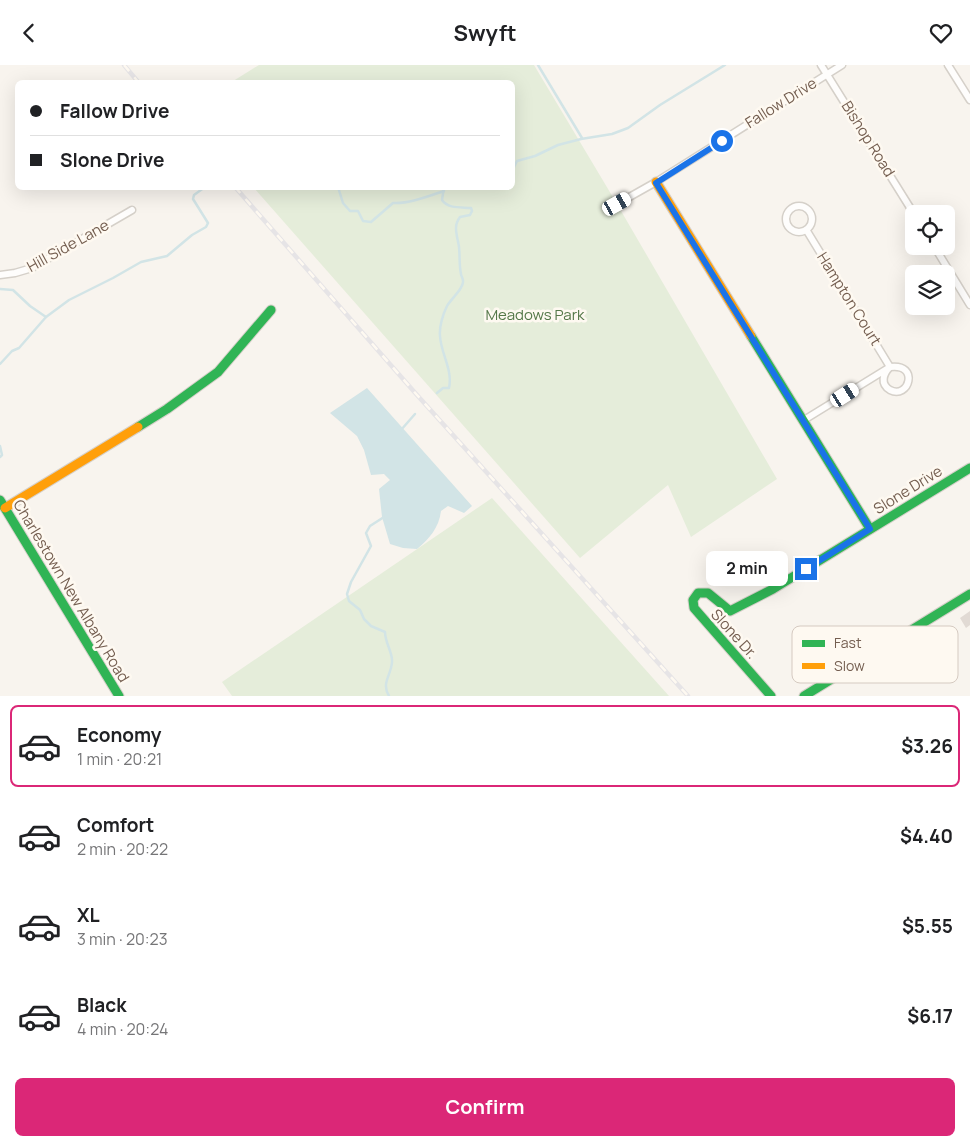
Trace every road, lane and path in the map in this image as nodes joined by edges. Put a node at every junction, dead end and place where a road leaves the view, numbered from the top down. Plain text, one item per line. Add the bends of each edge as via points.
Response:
1 (821, 65) edge
2 (842, 65) edge
3 (948, 65) edge
4 (826, 74) junction
5 (970, 100) edge
6 (656, 183) junction
7 (617, 204) dead end
8 (908, 205) edge
9 (132, 210) dead end
10 (807, 231) junction
11 (939, 255) edge
12 (0, 275) edge
13 (970, 305) edge
14 (271, 310) dead end
15 (890, 367) junction
16 (804, 420) junction
17 (970, 467) edge
18 (2, 504) edge
19 (870, 529) junction
20 (970, 594) edge
21 (730, 611) joint
22 (918, 626) edge
23 (825, 683) edge
24 (119, 696) edge
25 (771, 696) edge
26 (804, 696) edge

1 - 4 street, Bishop Road
2 - 4 street, Fallow Drive
3 - 5 street
4 - 6 street, Fallow Drive
4 - 8 street, Bishop Road
6 - 7 street, Fallow Drive
6 - 16 street
9 - 12 street, Hill Side Lane via 32,268
10 - 10 street via 792,231 787,225 786,218 795,206 809,210 812,225
10 - 15 street, Hampton Court
11 - 13 street
14 - 18 street via 218,372 167,409
15 - 15 street, Hampton Court via 884,373 883,381 894,392 902,391 908,385 906,370
15 - 16 street
16 - 19 street
17 - 19 street, Slone Drive
18 - 24 street, Charlestown New Albany Road
19 - 21 street, Slone Drive via 773,589
20 - 22 street
21 - 25 street, Slone Dr. via 708,593 698,593 693,600 700,617
23 - 26 street

